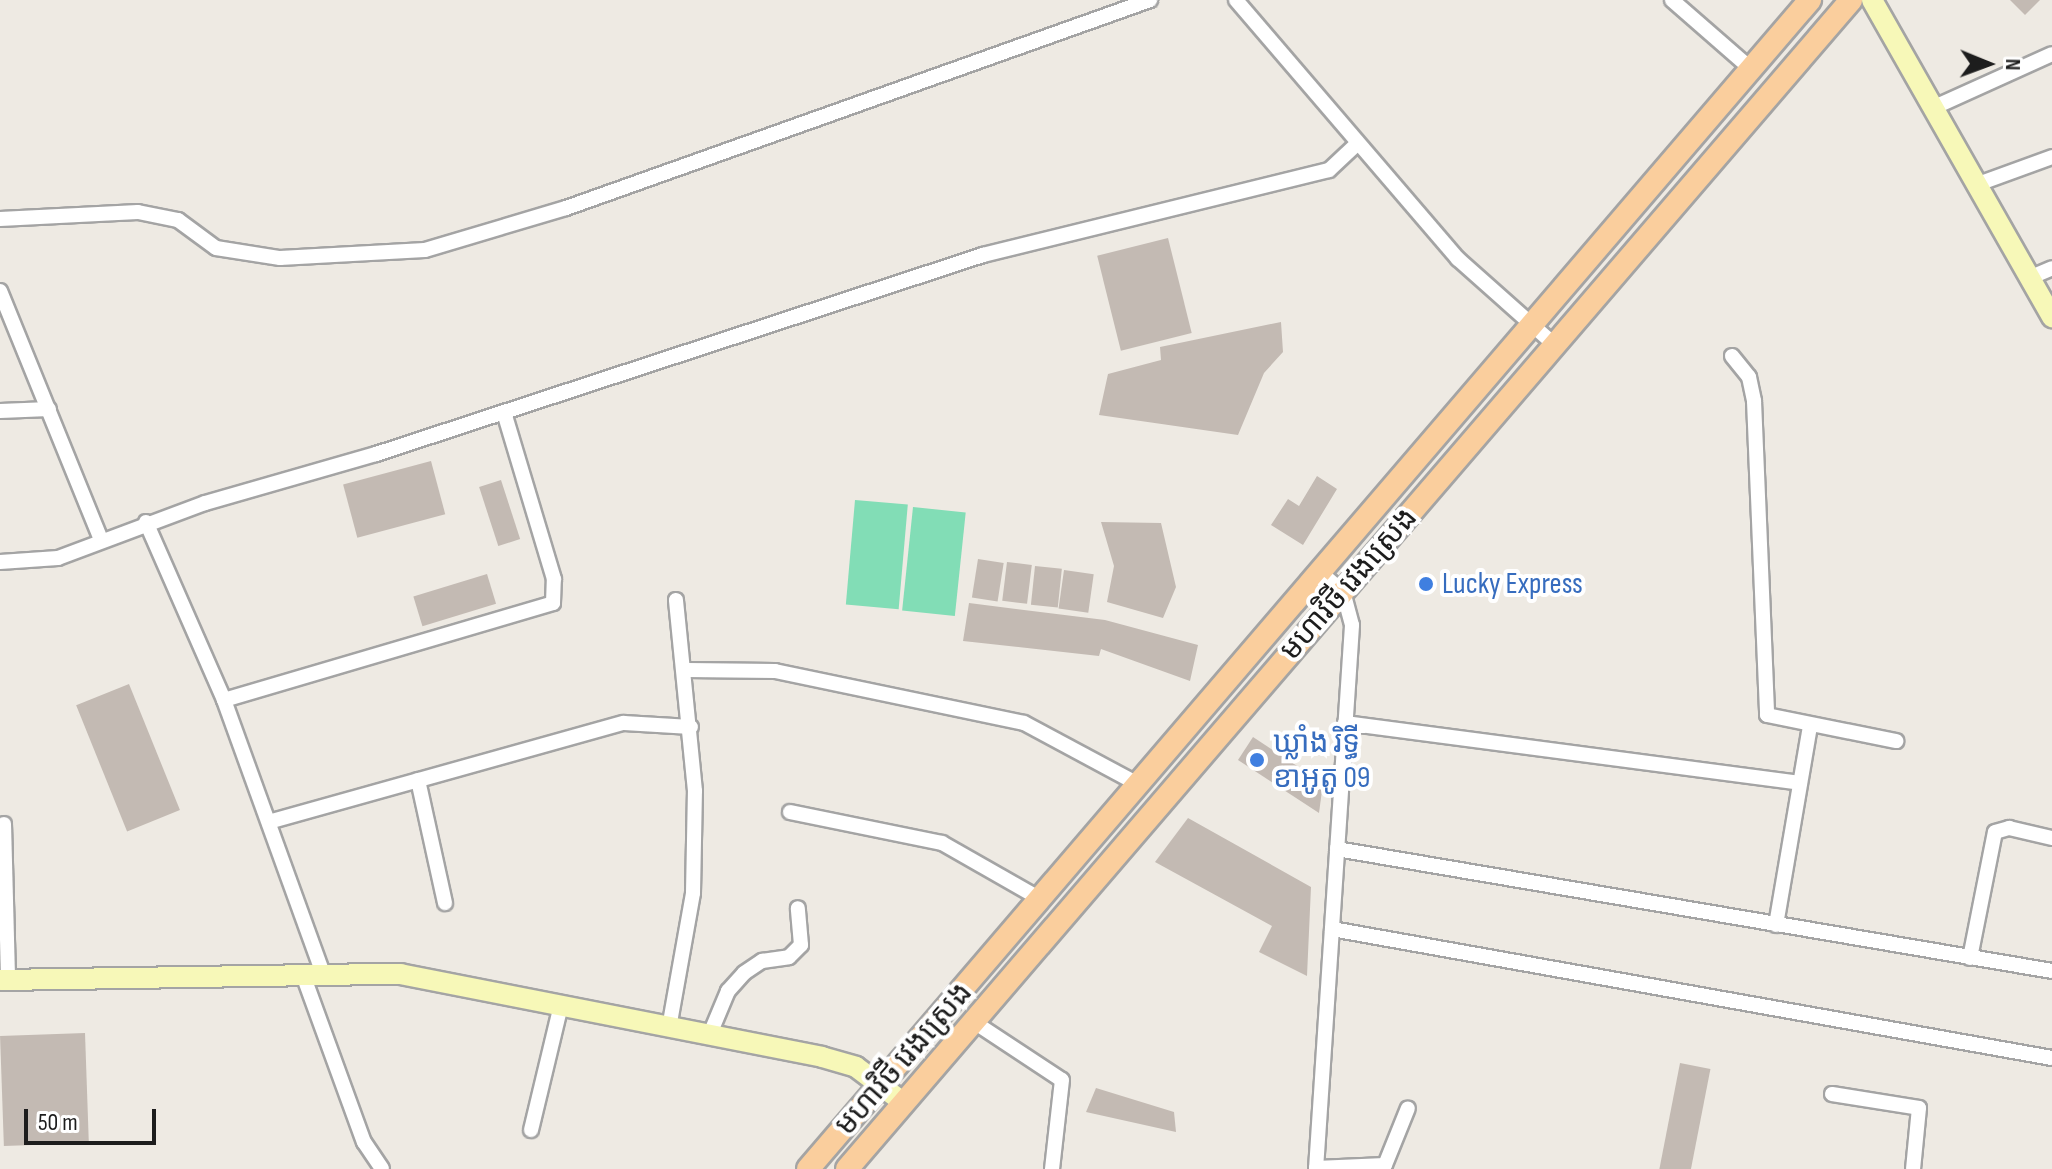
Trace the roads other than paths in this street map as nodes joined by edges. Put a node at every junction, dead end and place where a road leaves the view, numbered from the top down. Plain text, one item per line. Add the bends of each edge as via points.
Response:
1 (1150, 0) edge
2 (1236, 0) edge
3 (1672, 0) edge
4 (1810, 0) edge
5 (1851, 0) edge
6 (1872, 0) edge
7 (2052, 54) edge
8 (1751, 69) junction
9 (1937, 106) junction
10 (1356, 145) junction
11 (2052, 157) edge
12 (1978, 184) junction
13 (0, 219) edge
14 (2052, 268) edge
15 (2029, 278) junction
16 (0, 291) edge
17 (2052, 317) edge
18 (1532, 324) junction
19 (1555, 345) junction
20 (1732, 356) dead end
21 (49, 409) junction
22 (0, 411) edge
23 (504, 412) junction
24 (146, 522) junction
25 (101, 540) junction
26 (0, 562) edge
27 (1320, 572) junction
28 (1343, 592) junction
29 (676, 600) dead end
30 (687, 670) junction
31 (224, 700) junction
32 (1345, 723) junction
33 (1810, 726) junction
34 (691, 727) junction
35 (1896, 741) dead end
36 (418, 780) junction
37 (1800, 783) junction
38 (1138, 784) junction
39 (790, 812) dead end
40 (272, 821) junction
41 (4, 824) dead end
42 (2052, 838) edge
43 (1337, 849) junction
44 (1042, 900) junction
45 (445, 903) dead end
46 (798, 908) dead end
47 (1776, 925) junction
48 (1332, 929) junction
49 (1970, 958) junction
50 (2052, 971) edge
51 (302, 972) junction
52 (323, 973) junction
53 (4, 980) edge
54 (561, 1005) junction
55 (974, 1022) junction
56 (669, 1028) junction
57 (710, 1034) junction
58 (2052, 1058) edge
59 (883, 1082) junction
60 (1832, 1094) dead end
61 (904, 1103) junction
62 (1408, 1108) dead end
63 (531, 1130) dead end
64 (1316, 1168) edge
65 (382, 1169) edge
66 (808, 1169) edge
67 (847, 1169) edge
68 (1052, 1169) edge
69 (1913, 1169) edge

1 - 13 street via 566,208 425,250 280,258 216,248 178,220 138,212
2 - 10 street
3 - 8 street
4 - 8 main road, មហាវិថី វេងស្រេង
5 - 19 main road, មហាវិថី វេងស្រេង
6 - 9 street
7 - 9 street
8 - 18 main road, មហាវិថី វេងស្រេង
9 - 12 street
10 - 18 street via 1458,259
10 - 23 street via 1329,170 983,255
11 - 12 street
12 - 15 street
14 - 15 street
15 - 17 street
16 - 21 street
18 - 19 street
18 - 27 main road, មហាវិថី វេងស្រេង
19 - 28 main road, មហាវិថី វេងស្រេង
20 - 33 street via 1749,377 1754,401 1767,715
21 - 22 street
21 - 25 street
23 - 24 street
23 - 31 street via 554,579 553,603
24 - 25 street
24 - 31 street
25 - 26 street via 58,558
27 - 28 street
27 - 38 main road, មហាវិថី វេងស្រេង
28 - 32 street via 1352,625
28 - 55 main road, មហាវិថី វេងស្រេង
29 - 30 street
30 - 34 street
30 - 38 street via 775,671 1024,723
31 - 40 street
32 - 37 street
32 - 43 street
33 - 35 street
33 - 37 street
34 - 36 street via 624,723
34 - 56 street via 693,893
36 - 40 street
36 - 45 street
37 - 47 street
38 - 44 main road, មហាវិថី វេងស្រេង
39 - 44 street via 942,843
40 - 52 street
41 - 53 street
42 - 49 street via 2009,828 1995,832
43 - 47 street
43 - 48 street
44 - 59 main road, មហាវិថី វេងស្រេង
46 - 57 street via 801,945 789,957 762,961 744,973 728,991
47 - 49 street
48 - 58 street
48 - 64 street
49 - 50 street
51 - 52 street
51 - 53 street
51 - 65 street via 364,1142
52 - 54 street via 400,974
54 - 56 street
54 - 63 street
55 - 61 main road, មហាវិថី វេងស្រេង
55 - 68 street via 1062,1080
56 - 57 street
57 - 59 street via 822,1057
59 - 61 street
59 - 66 main road, មហាវិថី វេងស្រេង
60 - 69 street via 1919,1108
61 - 67 main road, មហាវិថី វេងស្រេង
62 - 64 street via 1385,1165

